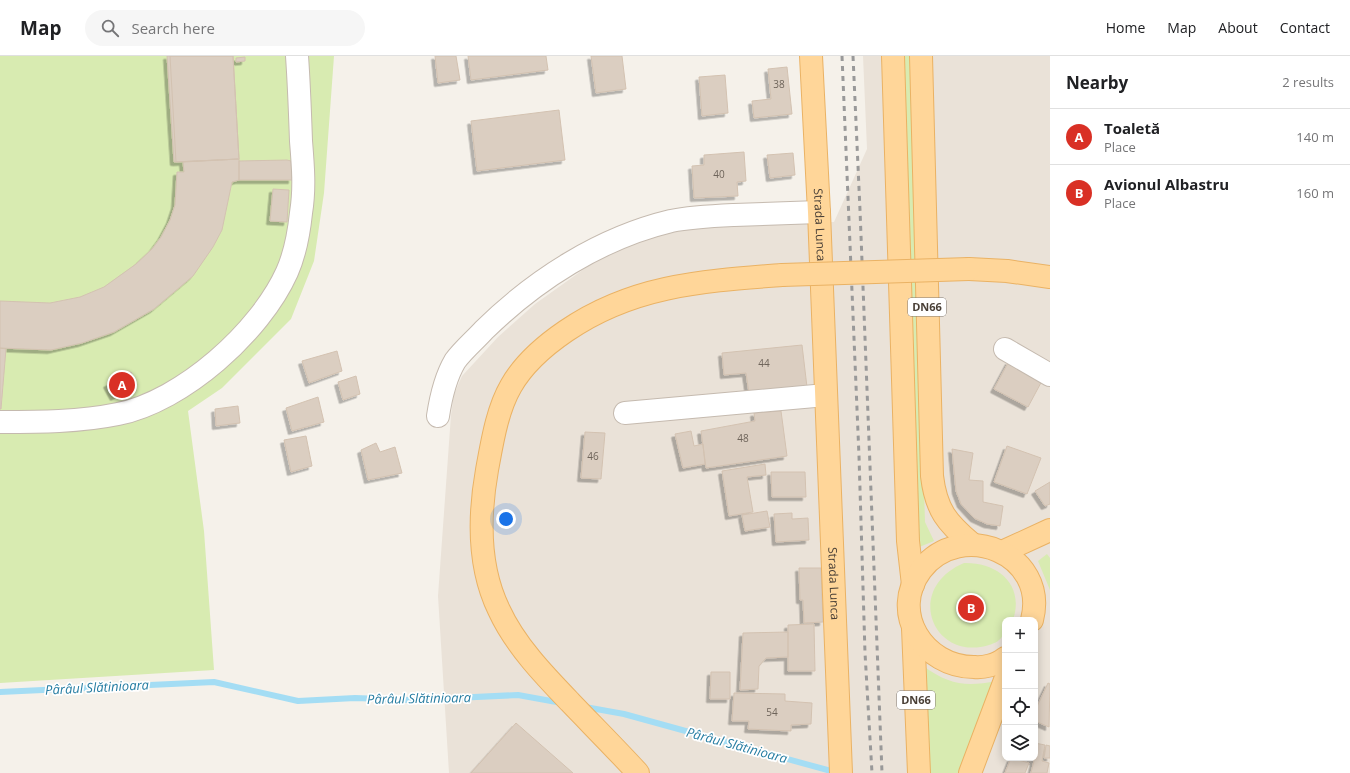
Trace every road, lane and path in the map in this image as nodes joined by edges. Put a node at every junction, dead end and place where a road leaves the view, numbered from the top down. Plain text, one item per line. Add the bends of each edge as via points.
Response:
1 (297, 56) edge
2 (810, 56) edge
3 (893, 56) edge
4 (921, 56) edge
5 (819, 212) junction
6 (1050, 277) edge
7 (1005, 349) dead end
8 (1050, 375) edge
9 (826, 395) junction
10 (625, 413) dead end
11 (438, 416) dead end
12 (0, 422) edge
13 (1050, 530) edge
14 (972, 544) junction
15 (1002, 552) junction
16 (913, 585) junction
17 (1050, 604) edge
18 (1032, 617) edge
19 (1038, 618) edge
20 (913, 627) junction
21 (1002, 659) edge
22 (1002, 688) edge
23 (638, 773) edge
24 (841, 773) edge
25 (919, 773) edge
26 (970, 773) edge

1 - 12 street via 304,187 301,213 296,243 287,272 268,305 248,329 204,370 176,390 149,403 119,414 88,418 46,422
2 - 5 main road, Strada Lunca
3 - 16 main road, DN66 via 908,533
4 - 14 main road, DN66 via 932,476 935,497 943,515 954,529
5 - 9 main road, Strada Lunca
5 - 11 street via 673,221 642,230 598,248 517,300 474,340 456,360 447,377
6 - 23 main road, bridge via 969,269 782,275 680,285 638,294 579,321 549,342 527,363 510,387 500,414 485,484 482,517 488,581 499,611 515,638 550,680
7 - 8 street
9 - 10 street
9 - 24 main road, Strada Lunca
13 - 15 main road
14 - 15 main road
14 - 16 main road via 942,551 920,571
15 - 18 main road via 1019,566 1030,585 1034,606
16 - 20 main road via 910,599
17 - 19 main road
20 - 21 main road via 924,646 940,660 961,667 982,668
20 - 25 main road, DN66
22 - 26 main road

